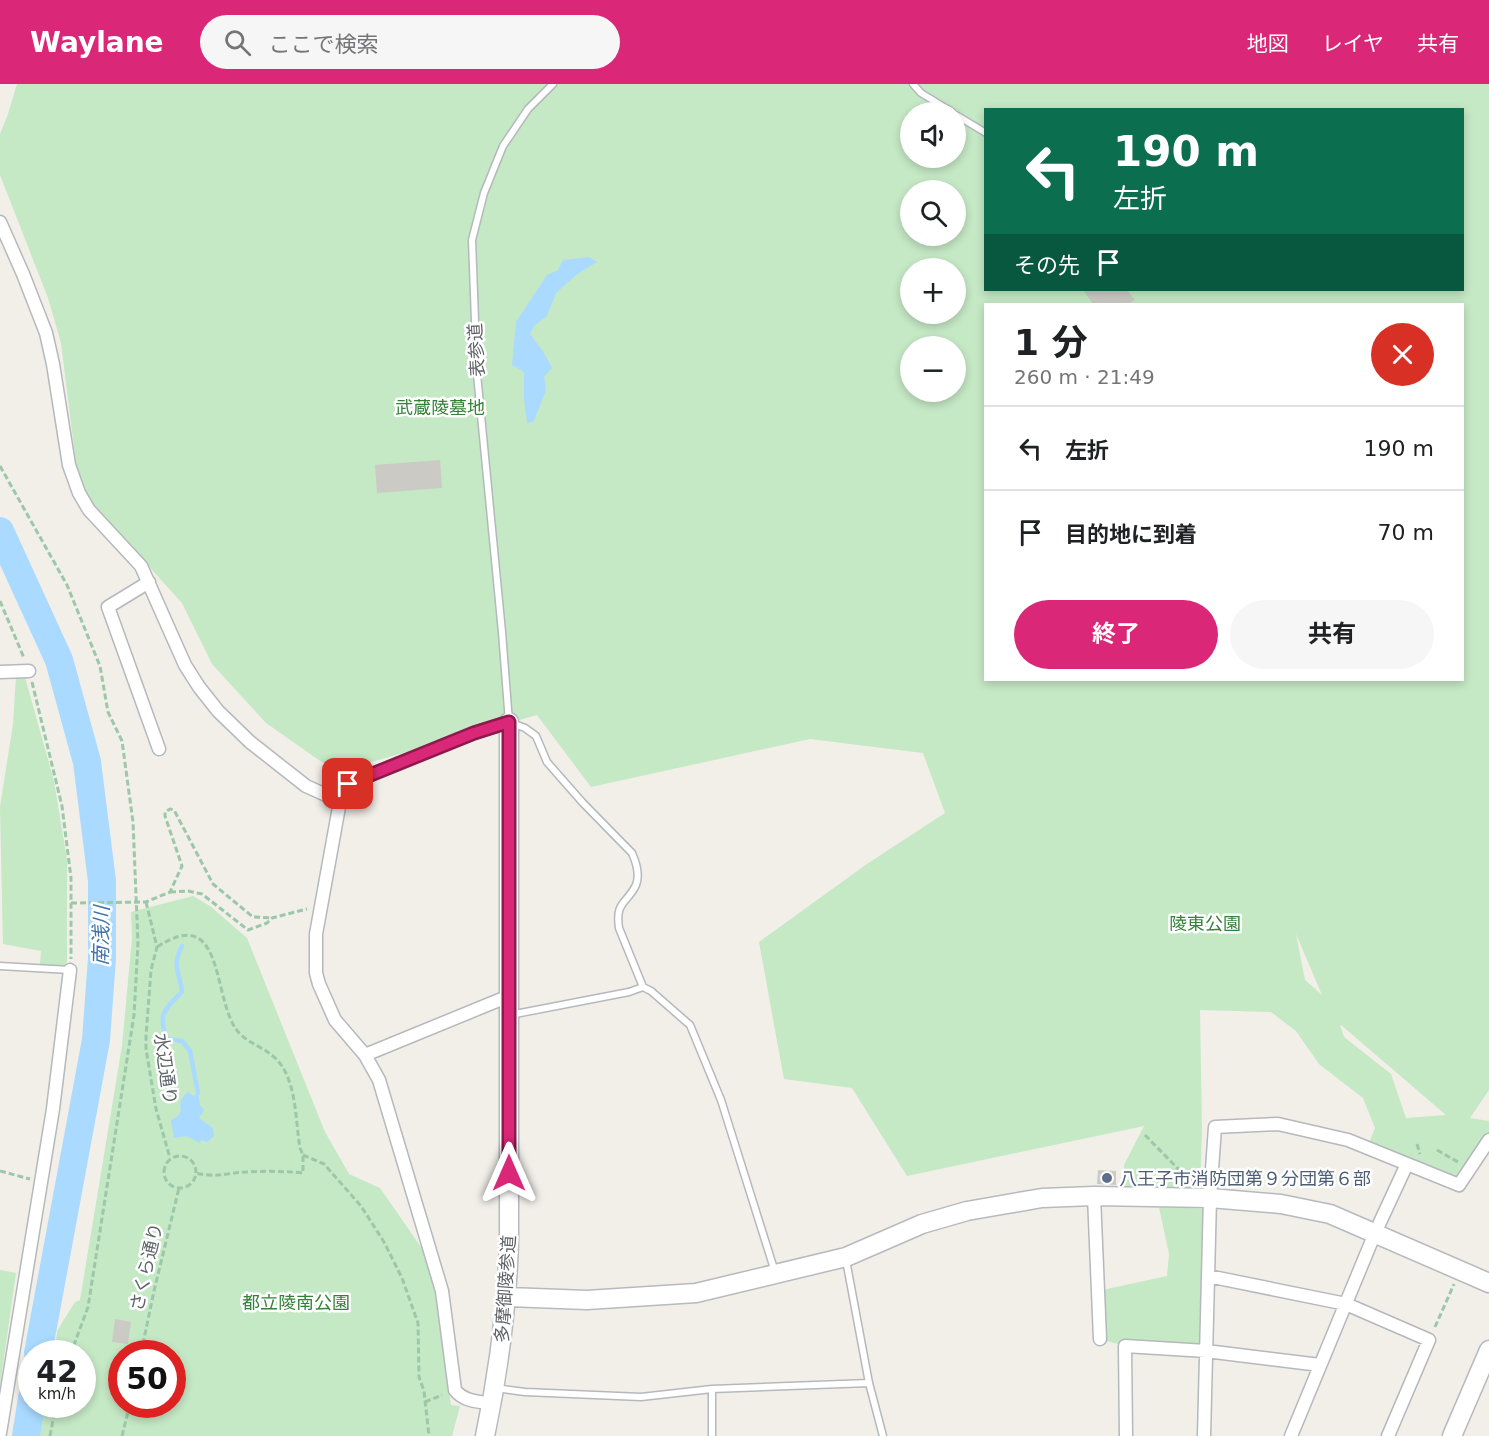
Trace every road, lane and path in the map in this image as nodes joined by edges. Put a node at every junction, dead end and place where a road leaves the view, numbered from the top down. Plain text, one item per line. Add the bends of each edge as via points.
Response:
1 (553, 84) edge
2 (913, 84) edge
3 (935, 102) edge
4 (966, 121) edge
5 (984, 132) edge
6 (0, 222) edge
7 (0, 466) edge
8 (149, 582) junction
9 (0, 601) edge
10 (29, 671) junction
11 (0, 672) edge
12 (508, 715) junction
13 (159, 749) dead end
14 (337, 795) junction
15 (170, 892) junction
16 (136, 902) junction
17 (146, 902) junction
18 (71, 903) junction
19 (320, 907) junction
20 (272, 918) junction
21 (157, 947) junction
22 (0, 966) edge
23 (70, 970) junction
24 (643, 987) junction
25 (509, 996) junction
26 (509, 1015) junction
27 (364, 1055) junction
28 (1145, 1135) dead end
29 (1489, 1140) edge
30 (1437, 1150) dead end
31 (303, 1155) junction
32 (170, 1158) junction
33 (1407, 1164) junction
34 (1470, 1169) junction
35 (0, 1171) edge
36 (195, 1173) junction
37 (41, 1180) junction
38 (1192, 1183) dead end
39 (179, 1188) junction
40 (1094, 1196) junction
41 (1210, 1198) junction
42 (1375, 1233) junction
43 (846, 1257) junction
44 (775, 1274) junction
45 (1208, 1276) junction
46 (1489, 1283) edge
47 (1450, 1293) dead end
48 (508, 1296) junction
49 (1346, 1304) junction
50 (1100, 1339) dead end
51 (76, 1340) edge
52 (144, 1340) edge
53 (1429, 1340) junction
54 (1489, 1350) edge
55 (1206, 1351) junction
56 (1320, 1365) junction
57 (869, 1383) junction
58 (712, 1389) junction
59 (456, 1390) junction
60 (494, 1396) junction
61 (425, 1402) junction
62 (53, 1418) edge
63 (126, 1418) edge
64 (0, 1433) edge
65 (50, 1436) edge
66 (122, 1436) edge
67 (429, 1436) edge
68 (484, 1436) edge
69 (712, 1436) edge
70 (884, 1436) edge
71 (1126, 1436) edge
72 (1204, 1436) edge
73 (1291, 1436) edge
74 (1388, 1436) edge
75 (1452, 1436) edge

1 - 12 lane, 表参道 via 528,109 502,146 472,240 477,374
2 - 3 lane
4 - 5 lane
6 - 8 street via 46,333 66,452 79,493 93,516 141,566
7 - 16 path via 67,585 100,666 108,712 122,741 133,822
8 - 13 street via 108,607
8 - 14 street via 185,665 218,711 306,786 326,795
9 - 10 path
10 - 11 street
10 - 18 path via 62,806
12 - 14 street via 474,733 348,784
12 - 24 lane via 536,736 547,762 637,863 636,884 621,905 618,921
12 - 25 street, 多摩御陵参道
14 - 19 street via 339,807
15 - 17 path
15 - 20 path via 202,894 248,930
15 - 20 path via 182,866 165,816 170,809 213,884 253,917
16 - 17 path
16 - 18 path
16 - 51 path via 134,1015 88,1307
17 - 21 path
18 - 23 path
19 - 20 path
19 - 27 street via 315,944 319,984 335,1020
21 - 31 path via 186,934 196,936 207,946 235,1028 278,1060 289,1081
21 - 32 path, 水辺通り via 151,970 146,1036 154,1100
22 - 23 lane
23 - 37 street
24 - 26 lane
24 - 44 lane via 690,1024 722,1100
25 - 26 street, 多摩御陵参道
25 - 27 street
26 - 48 street, 多摩御陵参道
27 - 59 street via 379,1080 442,1291
28 - 38 path
29 - 34 street
30 - 34 path
31 - 36 path via 303,1173 242,1172 213,1177
31 - 61 path via 324,1164 361,1206 398,1269 418,1323 419,1377
32 - 36 path via 189,1159
32 - 39 path via 164,1176
33 - 34 street via 1459,1185
33 - 41 street via 1348,1140 1278,1124 1215,1127
33 - 42 street
35 - 37 path
36 - 39 path via 192,1182
37 - 64 street
39 - 52 path, さくら通り
40 - 41 street
40 - 43 street via 1042,1198 966,1211 922,1224
40 - 50 street
41 - 42 street via 1281,1204 1330,1214
41 - 45 street
42 - 46 street
42 - 49 street
43 - 44 street
43 - 57 lane
44 - 48 street via 713,1290 673,1295 587,1300
45 - 49 street
45 - 55 street
47 - 53 path
48 - 60 street, 多摩御陵参道
49 - 53 street
49 - 56 street
53 - 74 street
54 - 75 street
55 - 56 street
55 - 71 street via 1125,1346
55 - 72 street
56 - 73 street
57 - 58 lane
57 - 70 lane
58 - 60 lane via 641,1397 536,1393
58 - 69 lane
59 - 60 street via 466,1400
59 - 61 path
60 - 68 street, 多摩御陵参道
61 - 67 path
62 - 65 path
63 - 66 path

